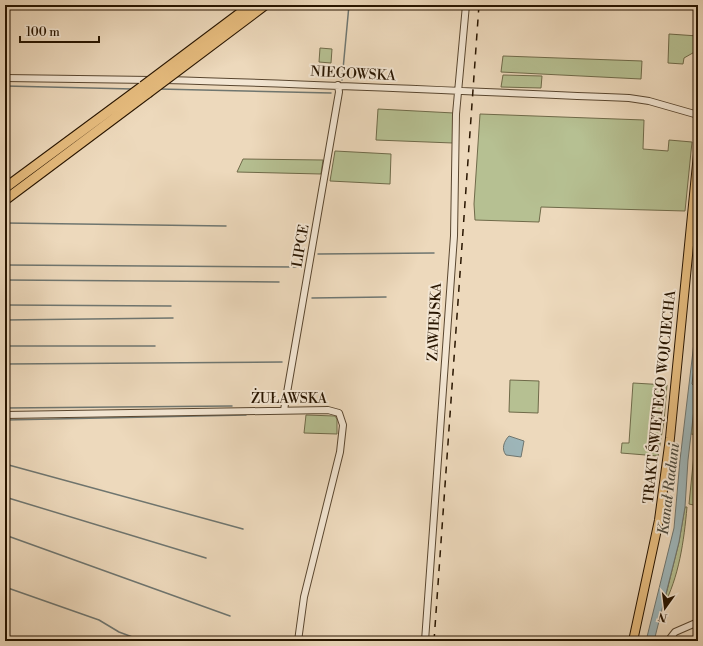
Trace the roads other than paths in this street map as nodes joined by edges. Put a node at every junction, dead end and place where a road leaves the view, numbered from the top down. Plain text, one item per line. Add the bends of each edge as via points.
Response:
1 (251, 5) edge
2 (265, 5) edge
3 (466, 5) edge
4 (5, 78) edge
5 (338, 85) junction
6 (459, 91) junction
7 (698, 115) edge
8 (698, 154) edge
9 (5, 188) edge
10 (5, 200) edge
11 (284, 410) junction
12 (5, 415) edge
13 (698, 622) edge
14 (298, 641) edge
15 (425, 641) edge
16 (633, 641) edge
17 (668, 641) edge

1 - 9 highway, bridge
2 - 10 highway, bridge
3 - 6 street, ZAWIEJSKA
4 - 5 street, NIEGOWSKA
5 - 6 street, NIEGOWSKA
5 - 11 street, LIPCE via 339,92
6 - 7 street, NIEGOWSKA via 638,99
6 - 15 street, ZAWIEJSKA via 456,114 454,236
8 - 16 main road, TRAKT ŚWIĘTEGO WOJCIECHA via 670,438 656,539
11 - 12 street, ŻUŁAWSKA
11 - 14 street, ŻUŁAWSKA via 333,410 339,413 342,420 340,452 307,584
13 - 17 street via 675,632

